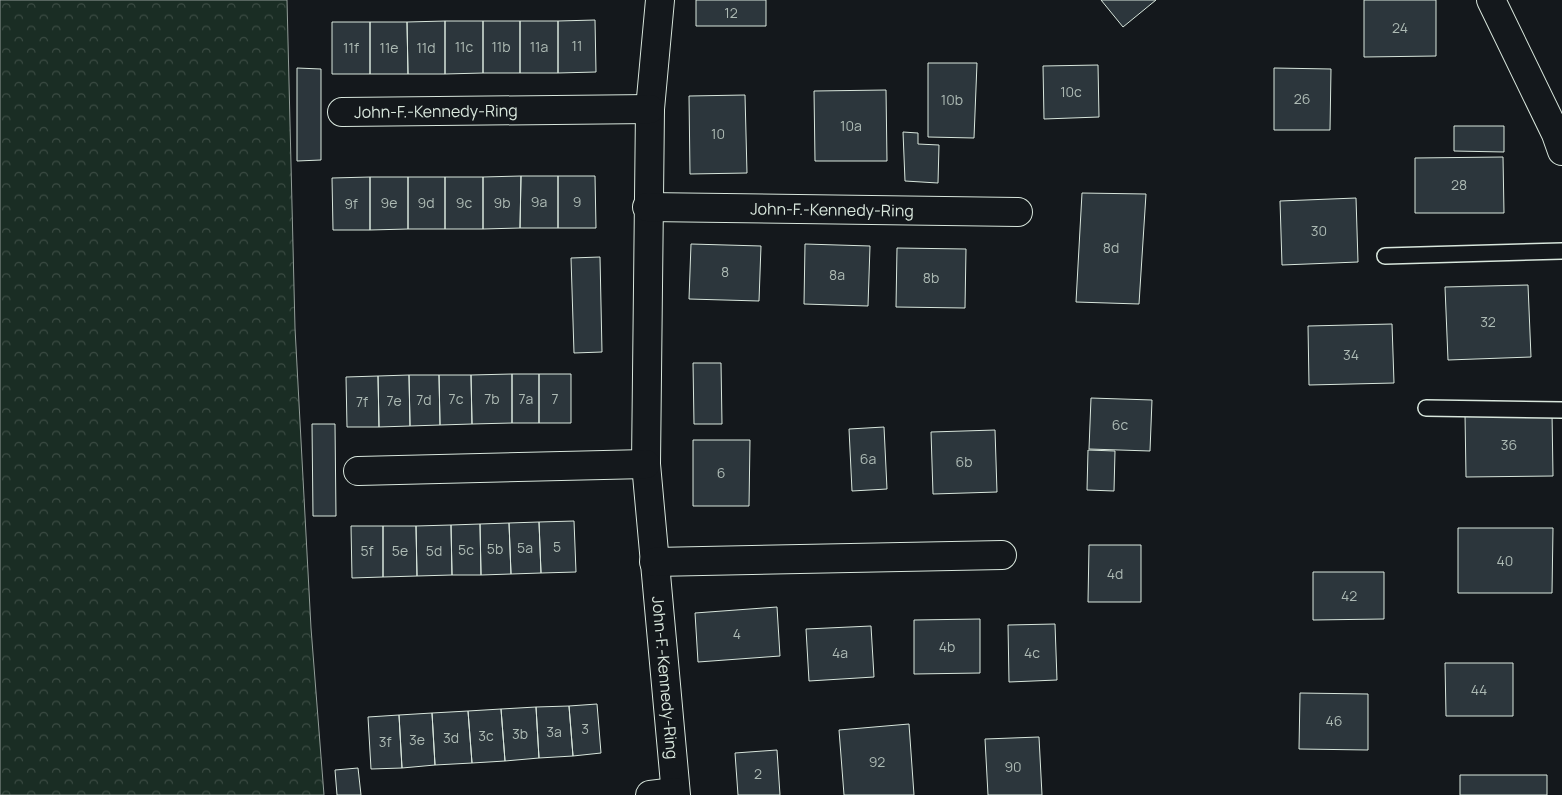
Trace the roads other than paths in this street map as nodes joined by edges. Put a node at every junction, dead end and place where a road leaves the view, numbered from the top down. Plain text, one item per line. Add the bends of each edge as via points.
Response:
1 (660, 0) edge
2 (1491, 0) edge
3 (650, 109) junction
4 (342, 112) dead end
5 (1562, 151) edge
6 (647, 207) junction
7 (1018, 212) dead end
8 (1562, 251) edge
9 (1385, 256) dead end
10 (1426, 408) dead end
11 (1562, 410) edge
12 (646, 464) junction
13 (358, 471) dead end
14 (1002, 556) dead end
15 (654, 562) junction
16 (667, 794) edge

1 - 3 street, John-F.-Kennedy-Ring
2 - 5 street
3 - 4 street, John-F.-Kennedy-Ring
3 - 6 street, John-F.-Kennedy-Ring
6 - 7 street, John-F.-Kennedy-Ring
6 - 12 street, John-F.-Kennedy-Ring
8 - 9 lane
10 - 11 lane
12 - 13 street
12 - 15 street, John-F.-Kennedy-Ring
14 - 15 street
15 - 16 street, John-F.-Kennedy-Ring

